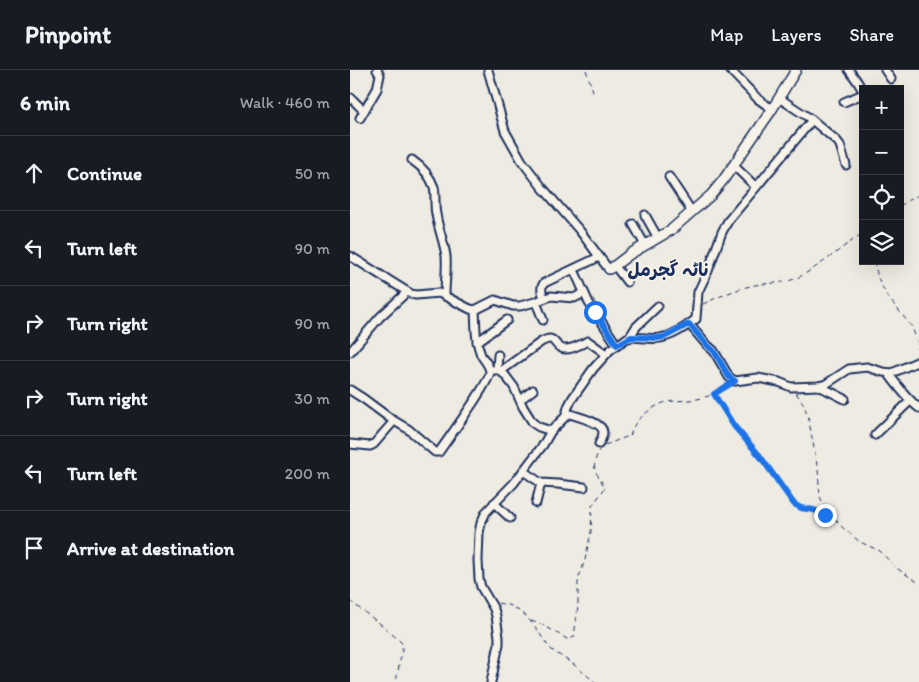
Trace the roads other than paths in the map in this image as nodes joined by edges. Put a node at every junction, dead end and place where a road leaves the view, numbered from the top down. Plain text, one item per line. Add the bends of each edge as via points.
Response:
1 (377, 70) edge
2 (488, 70) edge
3 (730, 70) edge
4 (849, 70) edge
5 (885, 70) edge
6 (793, 71) edge
7 (892, 79) dead end
8 (859, 85) edge
9 (859, 95) edge
10 (351, 98) edge
11 (779, 98) junction
12 (844, 102) dead end
13 (772, 109) junction
14 (364, 111) junction
15 (360, 118) dead end
16 (812, 120) junction
17 (412, 160) dead end
18 (733, 164) junction
19 (846, 165) dead end
20 (669, 177) dead end
21 (756, 187) junction
22 (692, 212) junction
23 (645, 215) dead end
24 (633, 224) dead end
25 (658, 238) junction
26 (645, 245) junction
27 (350, 256) edge
28 (599, 257) junction
29 (612, 267) junction
30 (574, 270) junction
31 (627, 282) dead end
32 (407, 292) junction
33 (584, 293) junction
34 (445, 295) junction
35 (544, 298) junction
36 (536, 302) junction
37 (658, 306) dead end
38 (475, 310) junction
39 (507, 320) dead end
40 (543, 320) dead end
41 (689, 324) junction
42 (629, 338) junction
43 (477, 342) junction
44 (617, 345) junction
45 (350, 352) edge
46 (606, 354) junction
47 (498, 355) dead end
48 (919, 360) edge
49 (496, 370) junction
50 (888, 373) junction
51 (819, 386) junction
52 (350, 390) edge
53 (533, 390) dead end
54 (520, 400) junction
55 (846, 400) dead end
56 (910, 401) junction
57 (919, 408) edge
58 (567, 413) junction
59 (394, 421) junction
60 (551, 431) junction
61 (875, 435) dead end
62 (350, 444) edge
63 (599, 444) road end
64 (523, 471) junction
65 (541, 483) junction
66 (584, 487) dead end
67 (494, 503) junction
68 (536, 503) dead end
69 (510, 518) dead end
70 (491, 682) edge

1 - 14 street via 380,75 377,88
2 - 28 street via 505,131 522,161
3 - 13 street
4 - 8 street
5 - 7 street
6 - 11 street
9 - 12 street
10 - 14 street
11 - 13 street
11 - 16 street
13 - 18 street
14 - 15 street
16 - 19 street via 837,141
16 - 21 street
17 - 34 street via 422,167 434,188 437,226 446,258
18 - 21 street
18 - 22 street via 711,195
20 - 22 street
21 - 41 street via 722,232 698,292 696,319
22 - 25 street
23 - 25 street
24 - 26 street
25 - 26 street
26 - 29 street
27 - 32 street
28 - 29 street
28 - 30 street
29 - 31 street
30 - 33 street
30 - 35 street via 544,283
32 - 34 street via 416,296
32 - 45 street
33 - 35 street via 574,298
33 - 44 street
34 - 38 street
35 - 36 street
36 - 38 street via 520,306 495,300
36 - 40 street
37 - 42 street
38 - 43 street
39 - 43 street
41 - 42 street via 658,338
41 - 51 street via 735,381 752,378 768,379 791,387
42 - 44 street
43 - 49 street via 482,356
44 - 46 street
46 - 49 street via 588,341 562,349 547,339
46 - 58 street via 577,390
47 - 49 street
48 - 50 street
49 - 54 street via 510,380
49 - 59 street via 439,452
50 - 51 street via 867,367 848,368
50 - 56 street
51 - 55 street
52 - 59 street
53 - 54 street
54 - 60 street via 536,426
56 - 57 street
56 - 61 street
58 - 60 street
58 - 63 street via 602,428
59 - 62 street via 374,444
60 - 64 street
64 - 65 street
64 - 67 street
65 - 66 street
65 - 68 street
67 - 69 street
67 - 70 street via 481,522 478,551 478,579 494,609 499,637

